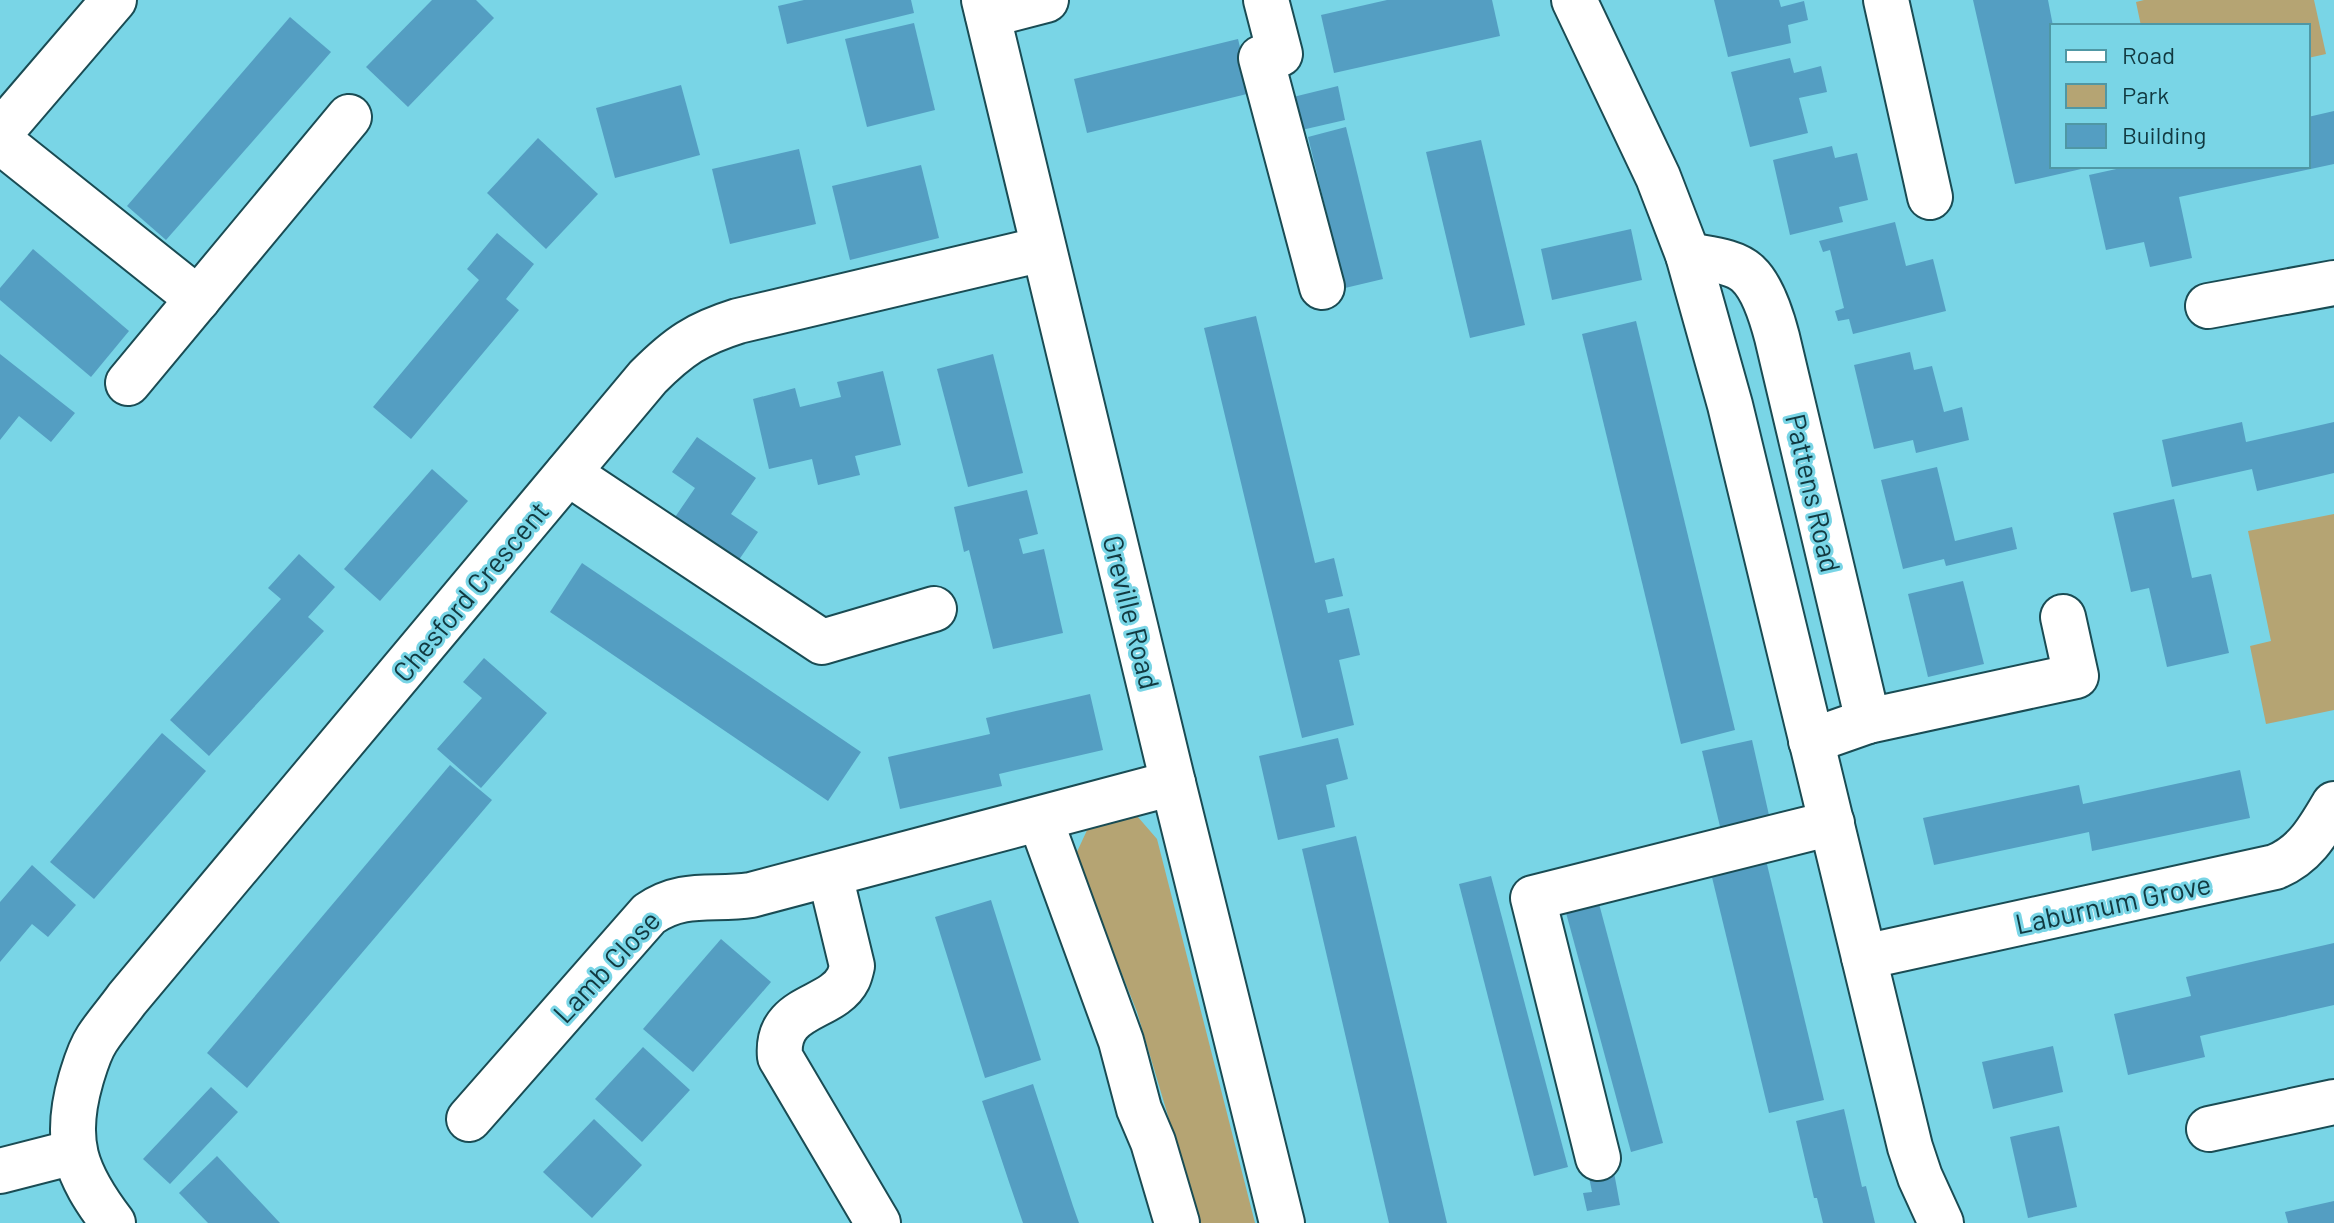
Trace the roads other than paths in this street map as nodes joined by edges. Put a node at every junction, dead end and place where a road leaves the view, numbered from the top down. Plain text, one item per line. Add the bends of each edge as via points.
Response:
1 (114, 0) edge
2 (1046, 0) edge
3 (1266, 0) edge
4 (1574, 0) edge
5 (1886, 0) edge
6 (986, 7) edge
7 (349, 117) dead end
8 (0, 133) edge
9 (0, 141) edge
10 (1930, 197) dead end
11 (1043, 249) junction
12 (1688, 255) junction
13 (2334, 283) edge
14 (1322, 287) dead end
15 (198, 299) junction
16 (2208, 306) dead end
17 (128, 383) dead end
18 (568, 473) junction
19 (934, 609) dead end
20 (2063, 617) dead end
21 (1868, 721) junction
22 (1811, 741) junction
23 (1173, 783) junction
24 (2334, 804) edge
25 (1040, 819) junction
26 (1832, 823) junction
27 (830, 875) junction
28 (1864, 957) junction
29 (2334, 1102) edge
30 (469, 1119) dead end
31 (2209, 1129) dead end
32 (74, 1152) junction
33 (1598, 1158) dead end
34 (0, 1171) edge
35 (113, 1223) edge
36 (878, 1223) edge
37 (1177, 1223) edge
38 (1282, 1223) edge
39 (1941, 1223) edge

1 - 8 street
2 - 6 street
3 - 14 street via 1280,54 1261,58
4 - 12 street via 1663,189
5 - 10 street
6 - 11 street, Greville Road
7 - 15 street
9 - 15 street
11 - 18 street, Chesford Crescent via 711,329 658,367
11 - 23 street, Greville Road
12 - 21 street, Pattens Road via 1748,273 1770,314
12 - 22 street
13 - 16 street
15 - 17 street
18 - 19 street via 822,642
18 - 32 street, Chesford Crescent via 95,1042 76,1096
20 - 21 street via 2076,676
21 - 22 street
22 - 26 street
23 - 25 street, Lamb Close
23 - 38 street, Greville Road
24 - 28 street, Laburnum Grove via 2302,851 2275,867
25 - 27 street, Lamb Close
25 - 37 street via 1121,1041
26 - 28 street
26 - 33 street via 1533,898
27 - 30 street, Lamb Close via 751,895 688,898 649,914
27 - 36 street via 852,966 837,991 785,1029 780,1057
28 - 39 street via 1910,1147
29 - 31 street
32 - 34 street
32 - 35 street, Chesford Crescent via 83,1178

